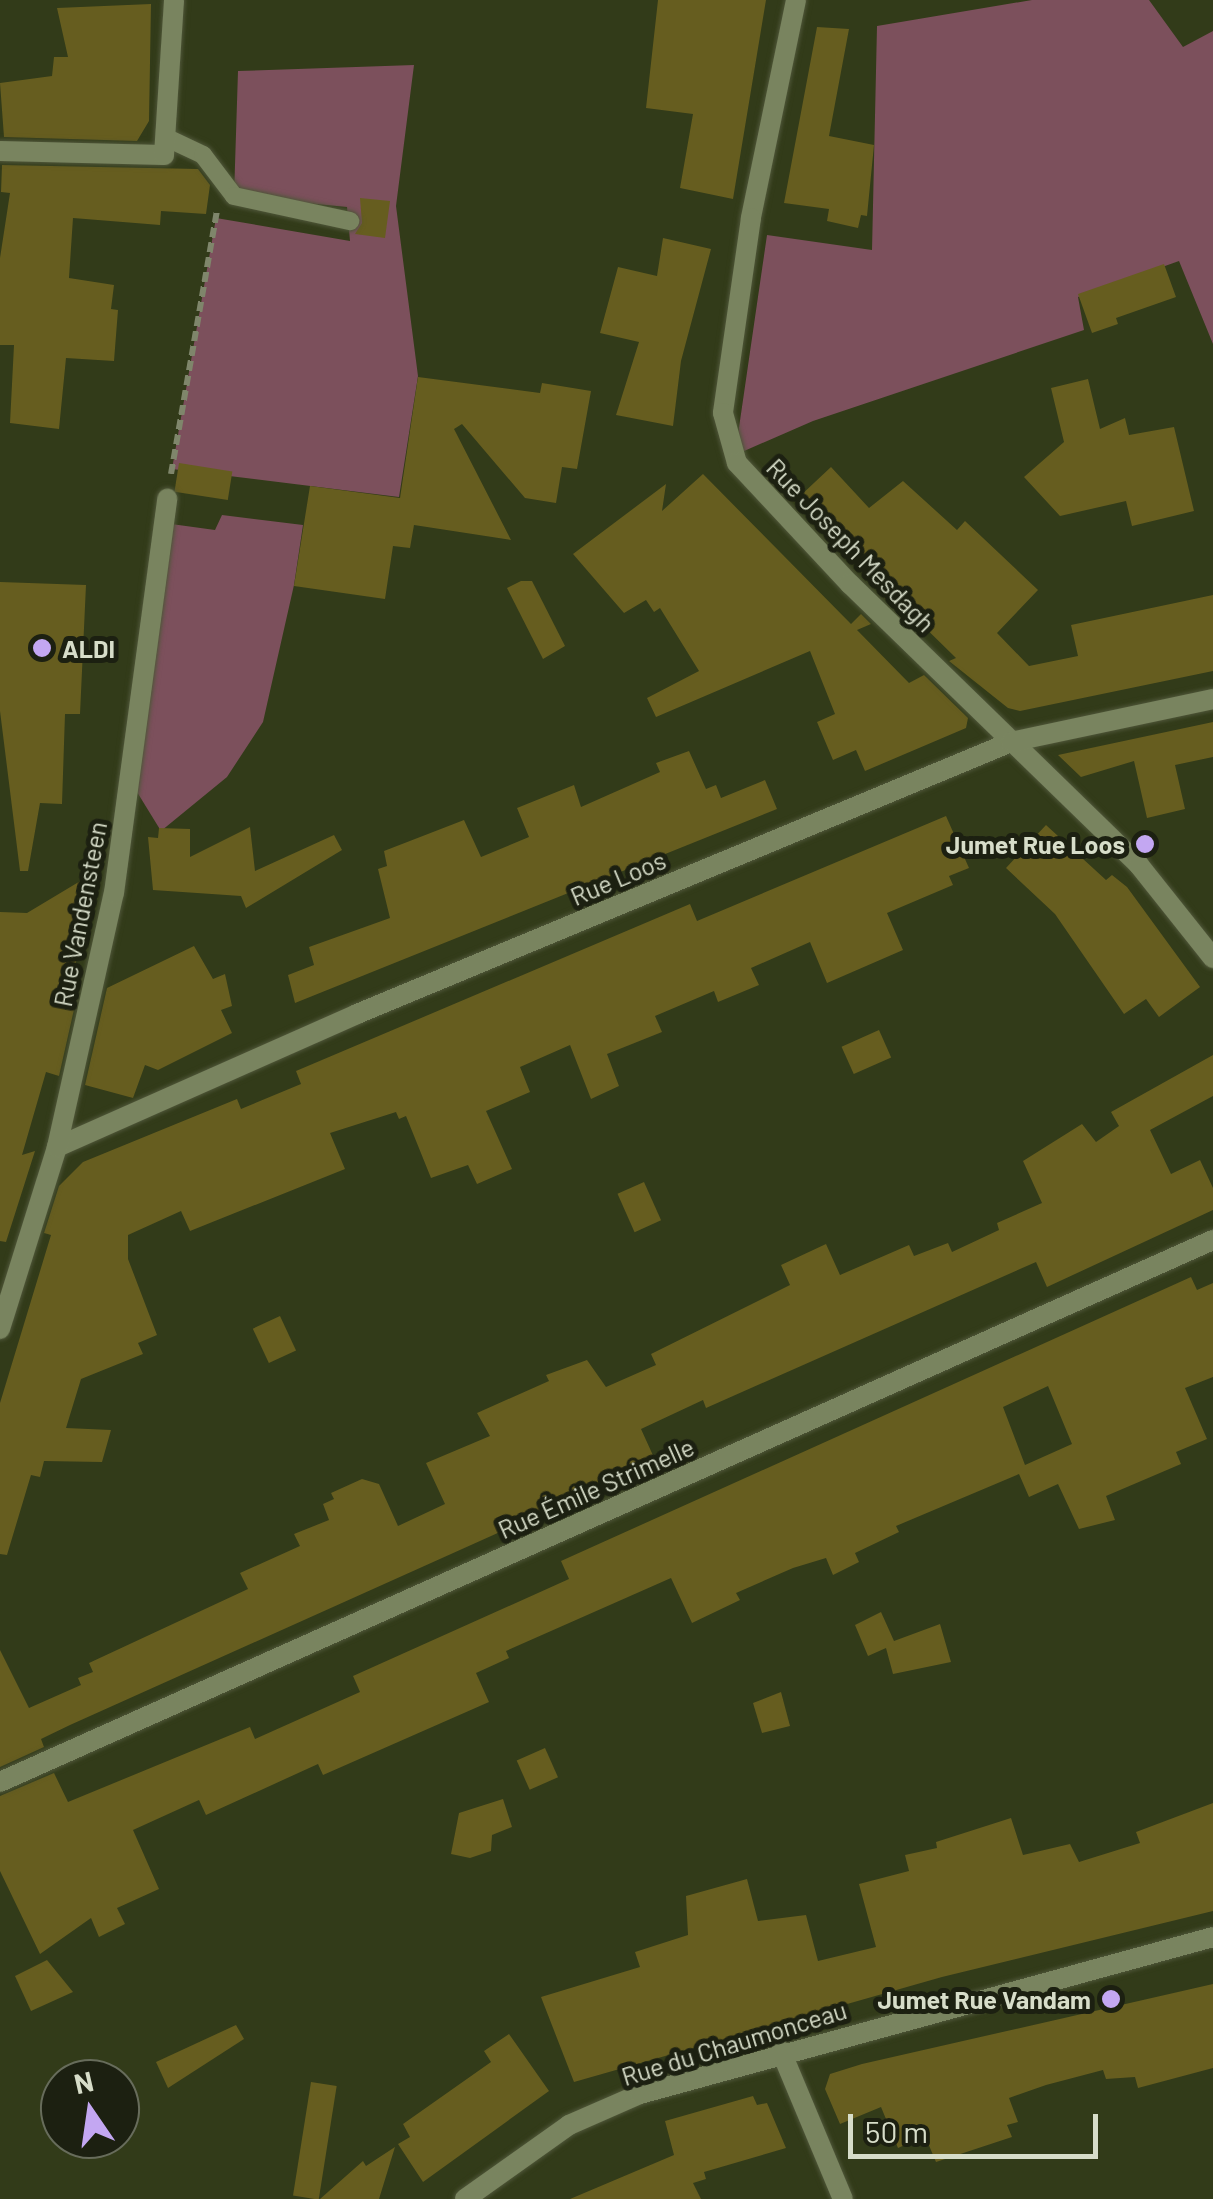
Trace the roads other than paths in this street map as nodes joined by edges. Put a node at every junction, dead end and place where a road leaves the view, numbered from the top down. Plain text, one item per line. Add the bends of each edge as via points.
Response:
1 (174, 0) edge
2 (796, 0) edge
3 (165, 137) junction
4 (0, 150) edge
5 (350, 221) dead end
6 (167, 500) road end
7 (1213, 698) edge
8 (1011, 742) junction
9 (1213, 958) edge
10 (57, 1147) junction
11 (1213, 1240) edge
12 (0, 1328) edge
13 (0, 1782) edge
14 (1213, 1938) edge
15 (780, 2052) junction
16 (465, 2199) edge
17 (843, 2199) edge

1 - 3 street
2 - 8 street, Rue Joseph Mesdagh via 751,218 723,413 737,463
3 - 4 street via 164,156
3 - 5 lane via 203,155 234,196
6 - 10 street, Rue Vandensteen via 114,892
7 - 8 street, Rue Loos
8 - 9 street, Rue Joseph Mesdagh via 1139,865
8 - 10 street, Rue Loos via 357,1014
10 - 12 street, Rue Vandensteen
11 - 13 street, Rue Émile Strimelle
14 - 15 street, Rue du Chaumonceau
15 - 16 street, Rue du Chaumonceau via 640,2094 569,2126
15 - 17 street

